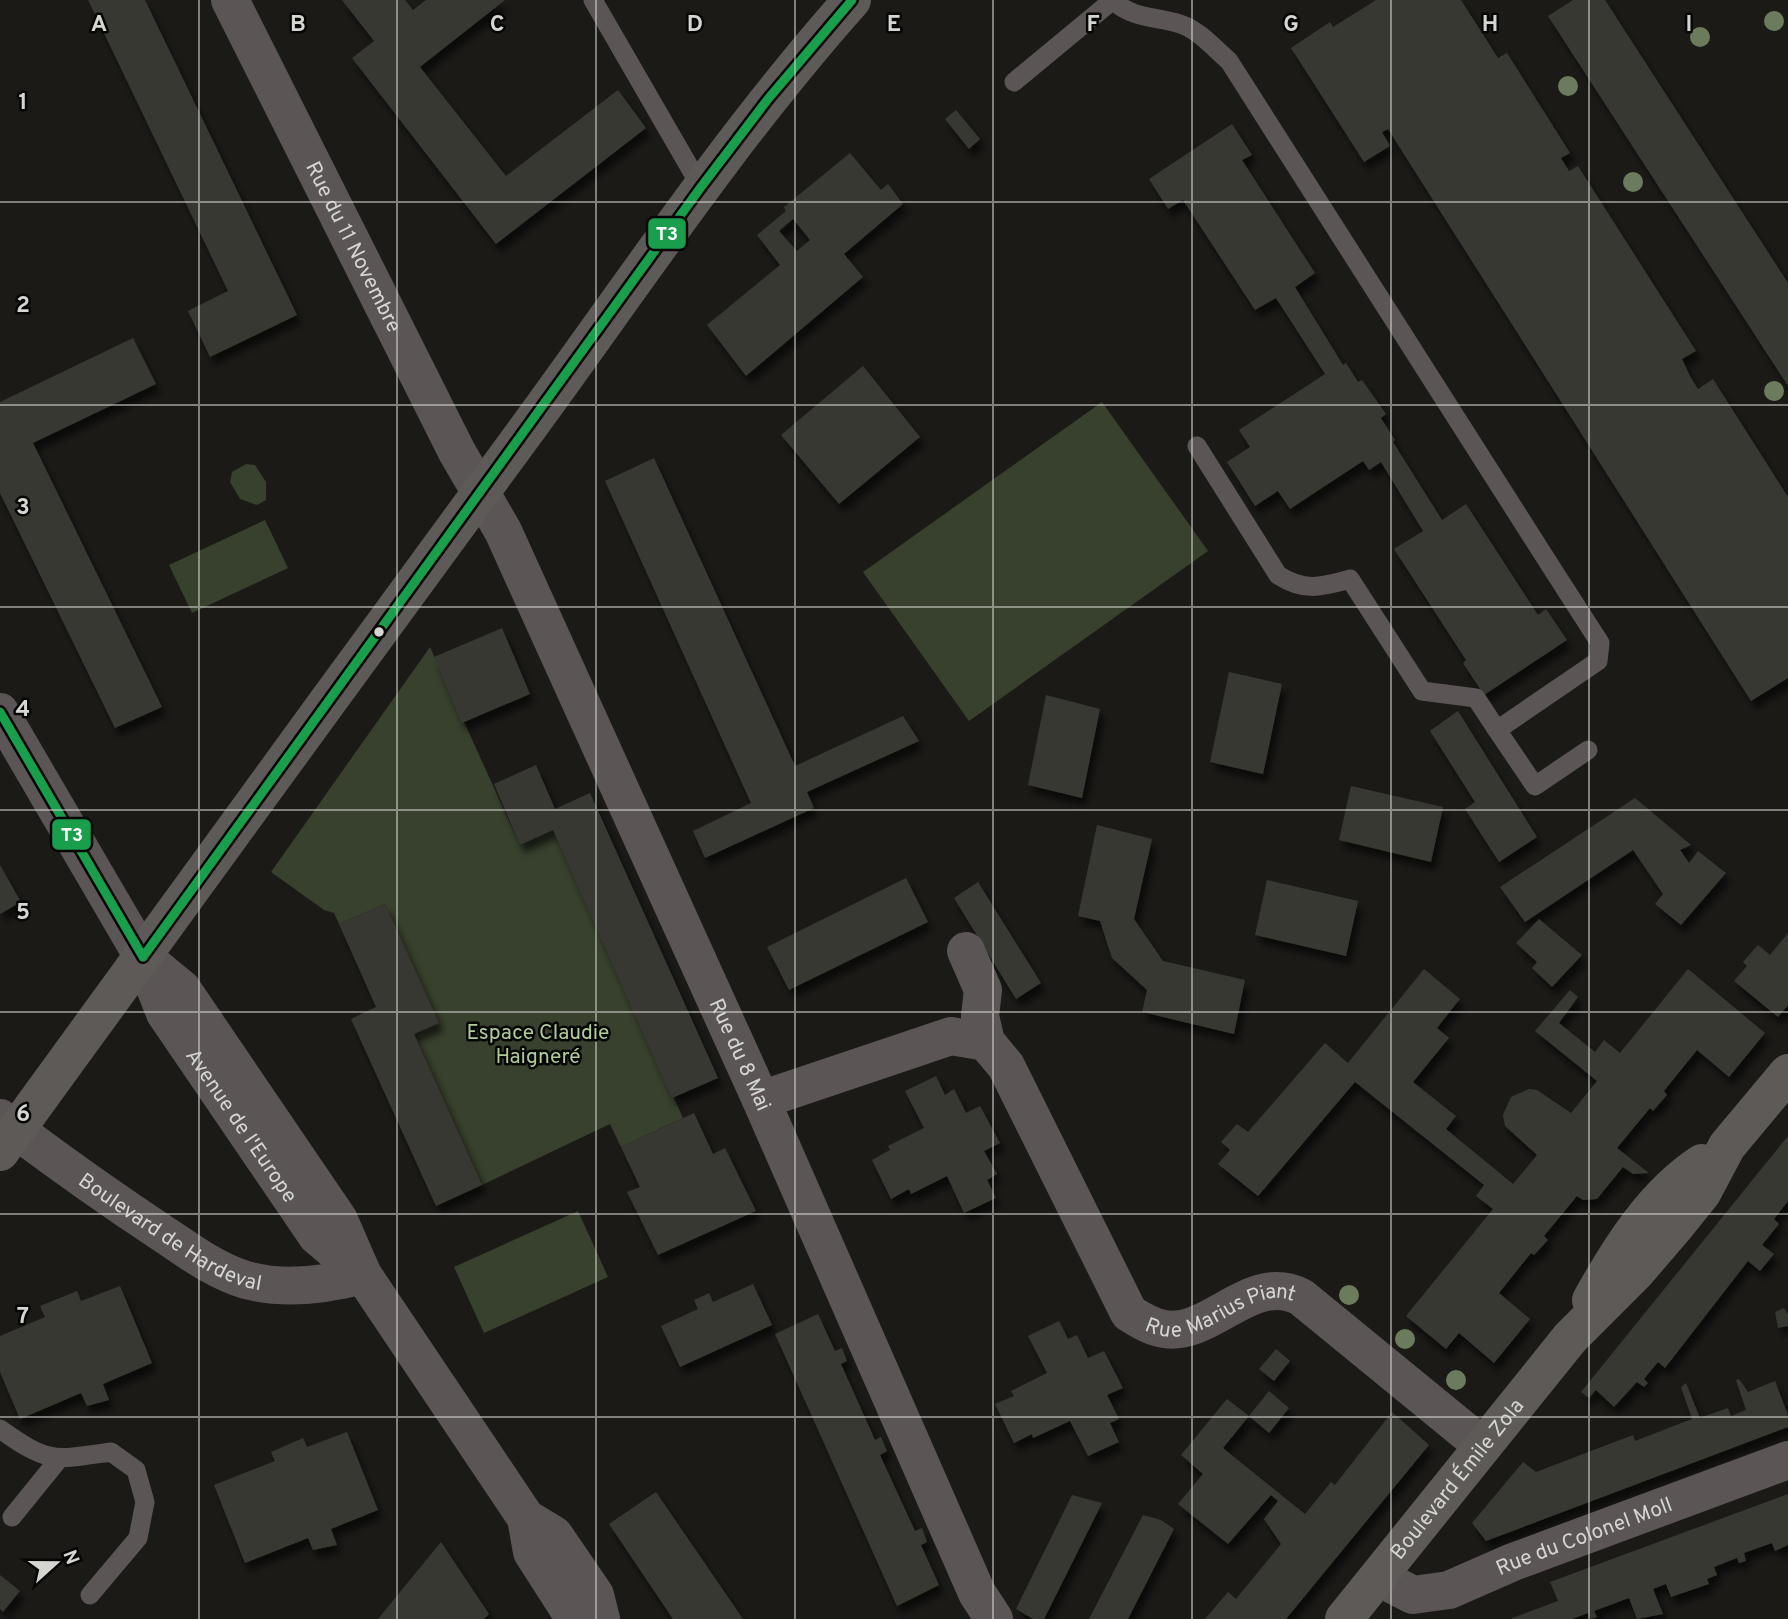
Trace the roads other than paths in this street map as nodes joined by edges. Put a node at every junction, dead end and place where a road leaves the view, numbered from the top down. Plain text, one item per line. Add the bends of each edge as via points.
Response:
1 (230, 0) edge
2 (593, 0) edge
3 (852, 0) edge
4 (1113, 0) edge
5 (1014, 82) dead end
6 (701, 187) junction
7 (1197, 446) dead end
8 (481, 491) junction
9 (0, 712) edge
10 (1497, 730) junction
11 (1588, 750) dead end
12 (966, 951) dead end
13 (143, 957) junction
14 (986, 1042) junction
15 (1788, 1073) edge
16 (761, 1100) junction
17 (5, 1133) edge
18 (363, 1275) junction
19 (0, 1429) edge
20 (1483, 1446) junction
21 (59, 1459) junction
22 (1788, 1460) edge
23 (12, 1517) dead end
24 (526, 1518) junction
25 (1380, 1578) junction
26 (90, 1595) dead end
27 (583, 1619) edge
28 (601, 1619) edge
29 (994, 1619) edge
30 (1344, 1619) edge

1 - 8 street, Rue du 11 Novembre via 457,452
2 - 6 lane
3 - 6 street
4 - 5 lane
4 - 10 lane via 1124,11 1181,24 1202,36 1228,61 1600,643 1598,661
6 - 8 street
7 - 10 lane via 1278,575 1293,585 1314,589 1350,579 1422,691 1476,698
8 - 13 street
8 - 16 street, Rue du 8 Mai
9 - 13 street, Avenue de l'Europe
10 - 11 lane via 1535,786
12 - 14 street via 983,990 980,1016
13 - 17 street
13 - 18 street, Avenue de l'Europe via 165,1013 317,1236
14 - 16 street via 951,1035
14 - 20 street, Rue Marius Piant via 1006,1066 1129,1313 1144,1323 1182,1329 1266,1291 1286,1289
15 - 20 street, Boulevard Émile Zola via 1727,1146 1682,1176 1625,1244 1570,1338
16 - 29 street, Rue du 8 Mai via 977,1593
17 - 18 street, Boulevard de Hardeval via 230,1274 263,1284 292,1285
18 - 24 street, Avenue de l'Europe
19 - 21 lane via 33,1453
20 - 25 street, Boulevard Émile Zola
21 - 23 lane
21 - 26 lane via 111,1452 136,1471 145,1502 138,1538
22 - 25 street, Rue du Colonel Moll via 1449,1590 1413,1595
24 - 27 street, Avenue de l'Europe via 532,1552 570,1613
24 - 28 street, Avenue de l'Europe via 554,1535 595,1595
25 - 30 street, Boulevard Émile Zola

